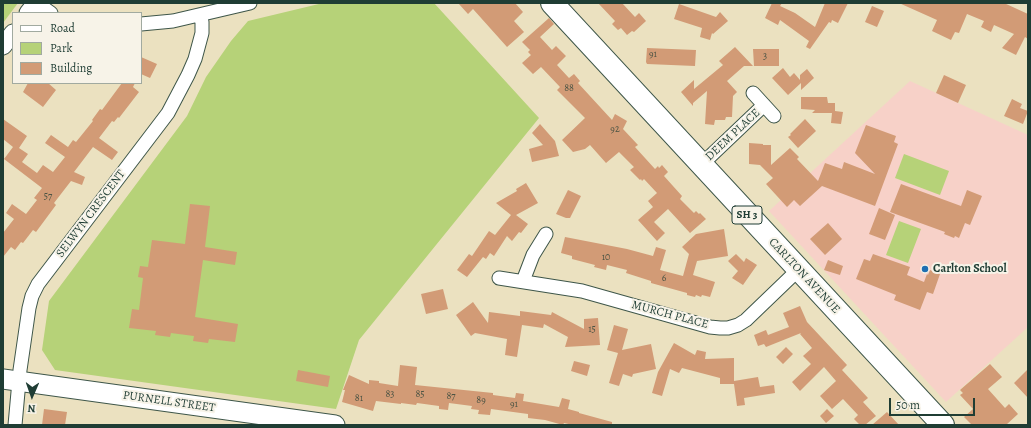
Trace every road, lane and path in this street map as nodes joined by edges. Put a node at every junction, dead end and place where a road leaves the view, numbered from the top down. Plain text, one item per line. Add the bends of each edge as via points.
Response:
1 (37, 3) edge
2 (250, 3) edge
3 (552, 3) edge
4 (29, 12) edge
5 (50, 12) edge
6 (199, 15) junction
7 (142, 24) edge
8 (12, 34) edge
9 (3, 46) edge
10 (754, 93) dead end
11 (764, 105) junction
12 (774, 116) dead end
13 (701, 165) junction
14 (546, 234) dead end
15 (798, 270) junction
16 (500, 278) dead end
17 (523, 281) junction
18 (11, 380) edge
19 (15, 425) edge
20 (335, 425) edge
21 (944, 425) edge

1 - 4 street
1 - 5 street
2 - 6 street
3 - 13 highway, CARLTON AVENUE / SH 3
6 - 7 street
6 - 18 street, SELWYN CRESCENT via 202,33 195,59 168,113 38,284 32,296
8 - 9 street
10 - 11 street, DEEM PLACE
11 - 12 street, DEEM PLACE
11 - 13 street, DEEM PLACE
13 - 15 highway, CARLTON AVENUE / SH 3
14 - 17 street via 533,255
15 - 17 street, MURCH PLACE via 746,320 728,328 710,327 582,291
15 - 21 highway, CARLTON AVENUE / SH 3
16 - 17 street, MURCH PLACE
18 - 19 street, SELWYN CRESCENT
18 - 20 main road, PURNELL STREET

